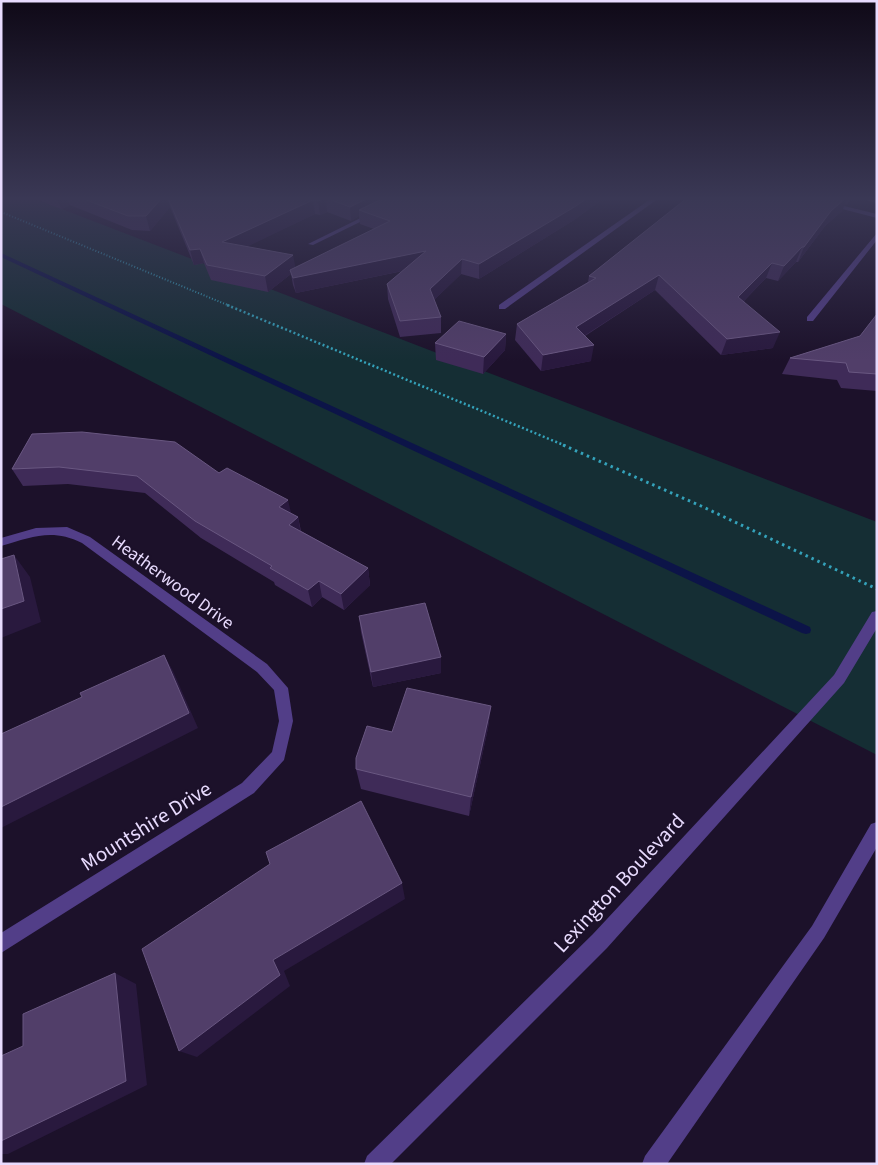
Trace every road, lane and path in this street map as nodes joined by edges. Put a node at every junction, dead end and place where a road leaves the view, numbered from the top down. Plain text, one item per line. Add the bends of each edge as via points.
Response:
1 (99, 252) edge
2 (579, 252) edge
3 (863, 252) edge
4 (502, 307) dead end
5 (810, 319) dead end
6 (1, 542) edge
7 (877, 589) edge
8 (877, 616) edge
9 (286, 721) joint
10 (877, 830) edge
11 (1, 944) edge
12 (375, 1164) edge
13 (653, 1164) edge

1 - 7 path via 517,424
2 - 4 street
3 - 5 street
6 - 9 street, Heatherwood Drive via 36,532 67,532 86,540 262,668 281,688
8 - 12 street, Lexington Boulevard via 839,679 606,934
9 - 11 street, Mountshire Drive via 279,754 248,788
10 - 13 street via 818,932

